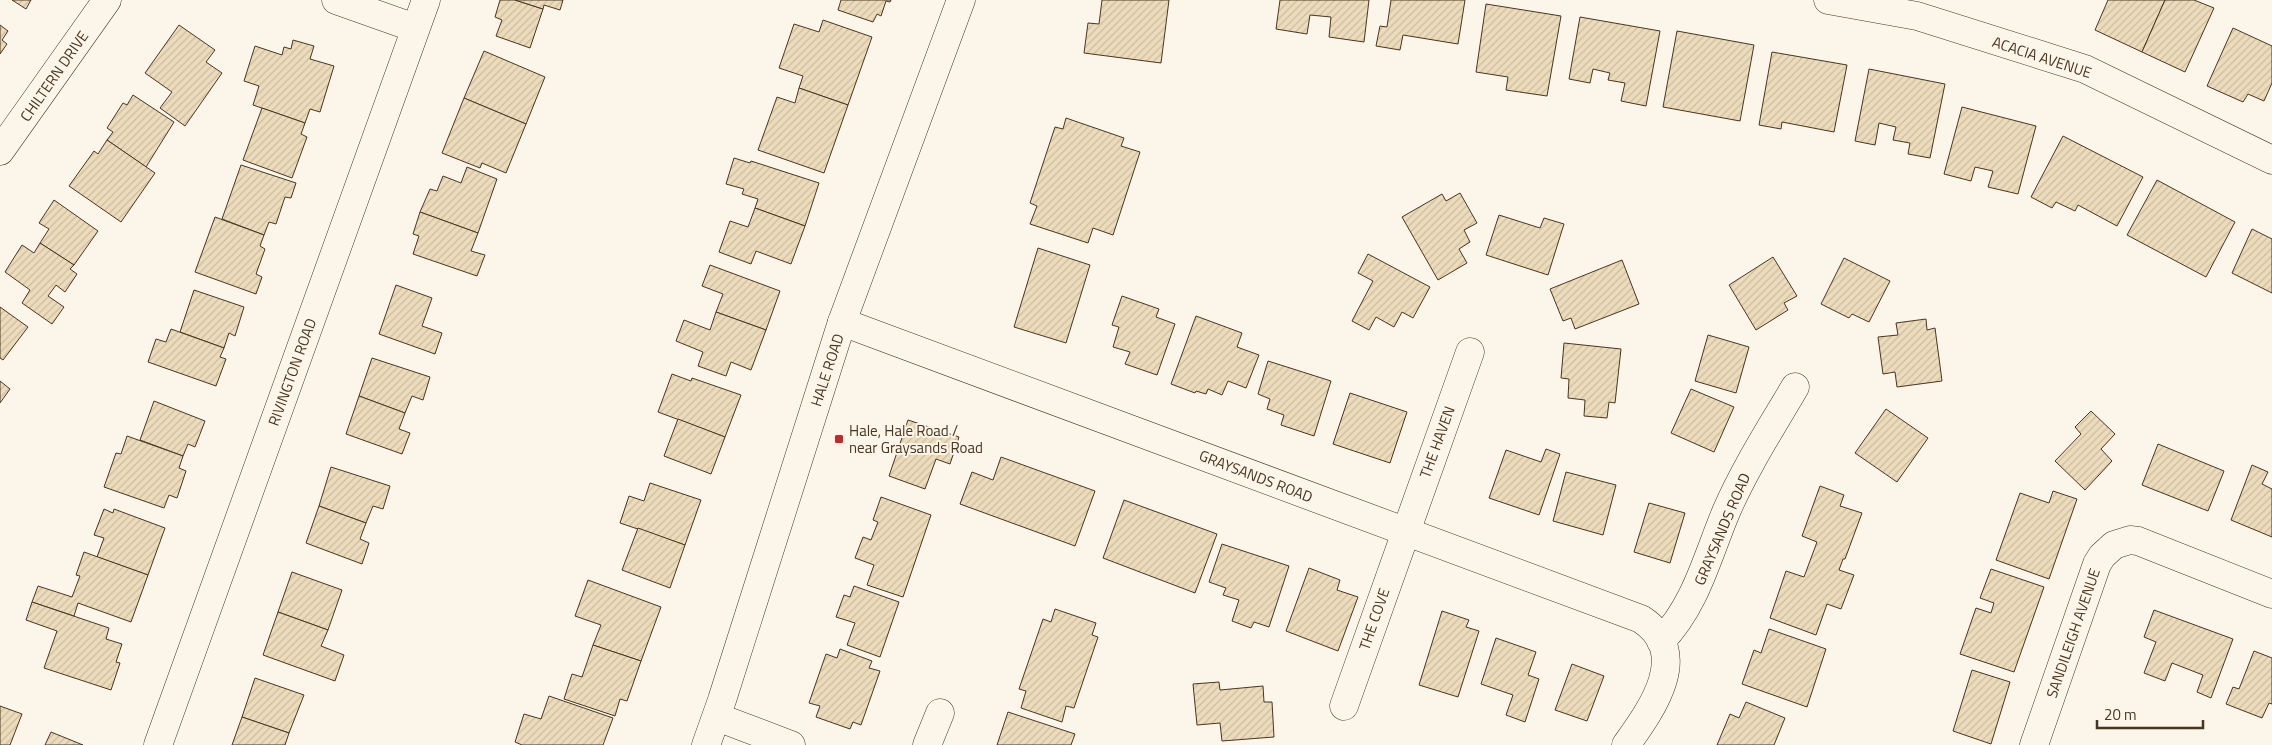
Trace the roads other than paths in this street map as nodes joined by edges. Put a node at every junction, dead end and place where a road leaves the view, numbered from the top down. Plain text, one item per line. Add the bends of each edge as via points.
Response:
1 (108, 0) edge
2 (336, 0) edge
3 (426, 0) edge
4 (961, 0) edge
5 (1828, 0) edge
6 (415, 28) junction
7 (0, 151) edge
8 (2272, 160) edge
9 (842, 322) junction
10 (1470, 352) dead end
11 (1795, 387) dead end
12 (1405, 532) junction
13 (2272, 594) edge
14 (1662, 641) junction
15 (1344, 706) dead end
16 (940, 713) dead end
17 (716, 716) junction
18 (158, 745) edge
19 (706, 745) edge
20 (791, 745) edge
21 (927, 745) edge
22 (1626, 745) edge
23 (2034, 745) edge

1 - 7 street, CHILTERN DRIVE
2 - 6 street
3 - 6 street, RIVINGTON ROAD
4 - 9 street, HALE ROAD
5 - 8 street, ACACIA AVENUE via 1917,16 2085,69
6 - 18 street, RIVINGTON ROAD
9 - 12 street, GRAYSANDS ROAD
9 - 17 street, HALE ROAD
10 - 12 street, THE HAVEN
11 - 14 street, GRAYSANDS ROAD via 1726,511 1692,600
12 - 14 street, GRAYSANDS ROAD via 1628,612 1648,623
12 - 15 street, THE COVE
13 - 23 street, SANDILEIGH AVENUE via 2152,545 2130,540 2114,545 2097,564
14 - 22 street via 1666,662 1660,689
16 - 21 street
17 - 19 street, HALE ROAD
17 - 20 street

